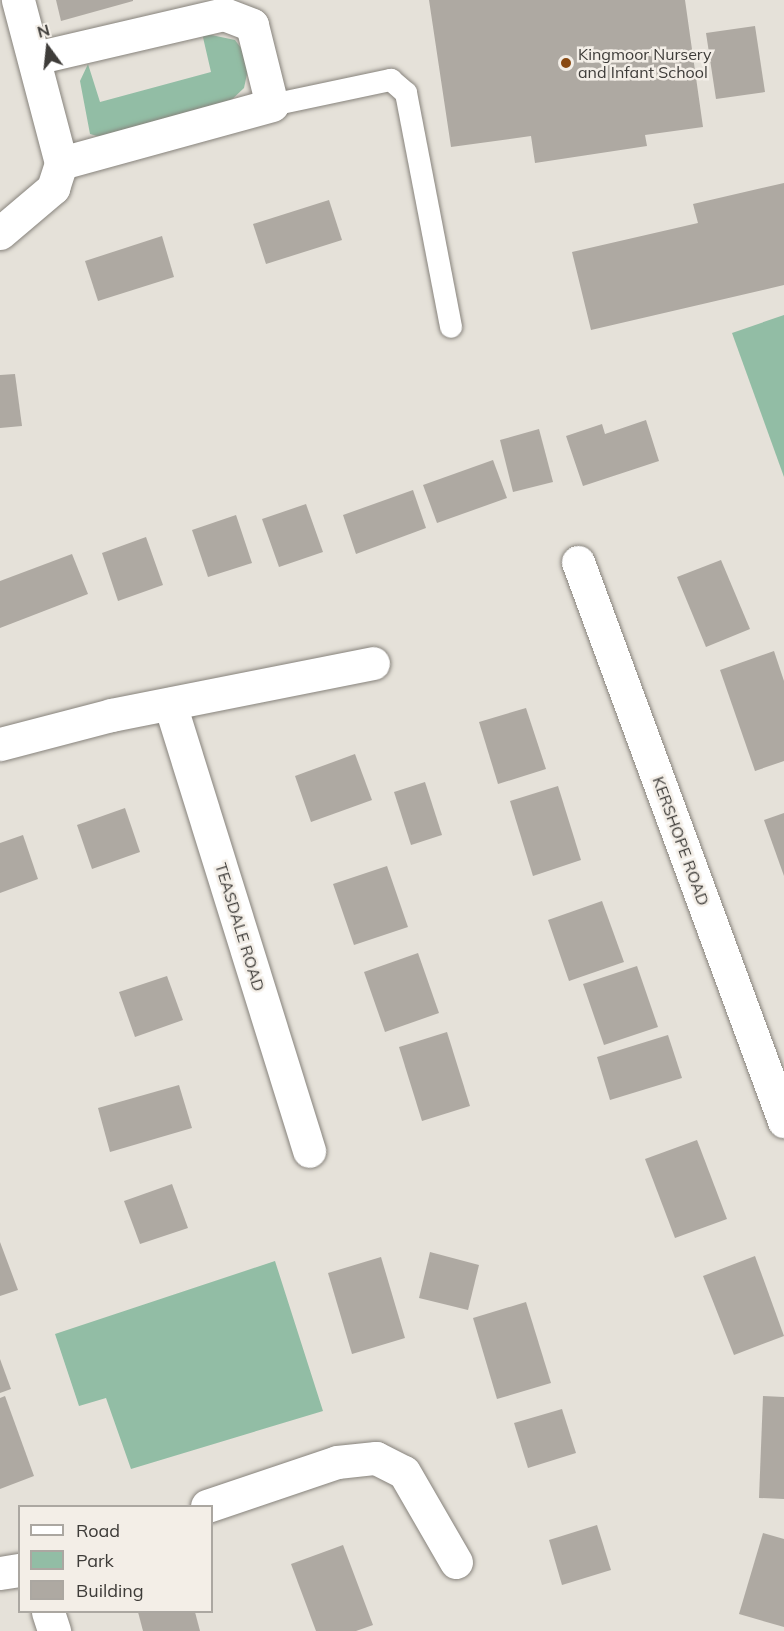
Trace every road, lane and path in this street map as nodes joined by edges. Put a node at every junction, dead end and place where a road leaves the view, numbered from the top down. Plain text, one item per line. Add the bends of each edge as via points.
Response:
1 (18, 0) edge
2 (35, 58) junction
3 (272, 105) junction
4 (61, 163) junction
5 (0, 233) edge
6 (451, 327) dead end
7 (578, 562) dead end
8 (373, 663) dead end
9 (170, 704) junction
10 (0, 744) edge
11 (784, 1121) edge
12 (309, 1151) dead end
13 (210, 1505) edge
14 (456, 1562) dead end
15 (18, 1570) edge
16 (0, 1573) edge
17 (49, 1613) edge
18 (54, 1631) edge

1 - 2 street
2 - 3 street via 144,41 224,14 252,25
2 - 4 street
3 - 4 street
3 - 6 lane via 391,80 406,93
4 - 5 street via 52,188
7 - 11 street, KERSHOPE ROAD
8 - 9 street
9 - 10 street
9 - 12 street, TEASDALE ROAD
13 - 14 street via 337,1462 376,1458 404,1472
15 - 16 street
17 - 18 street

